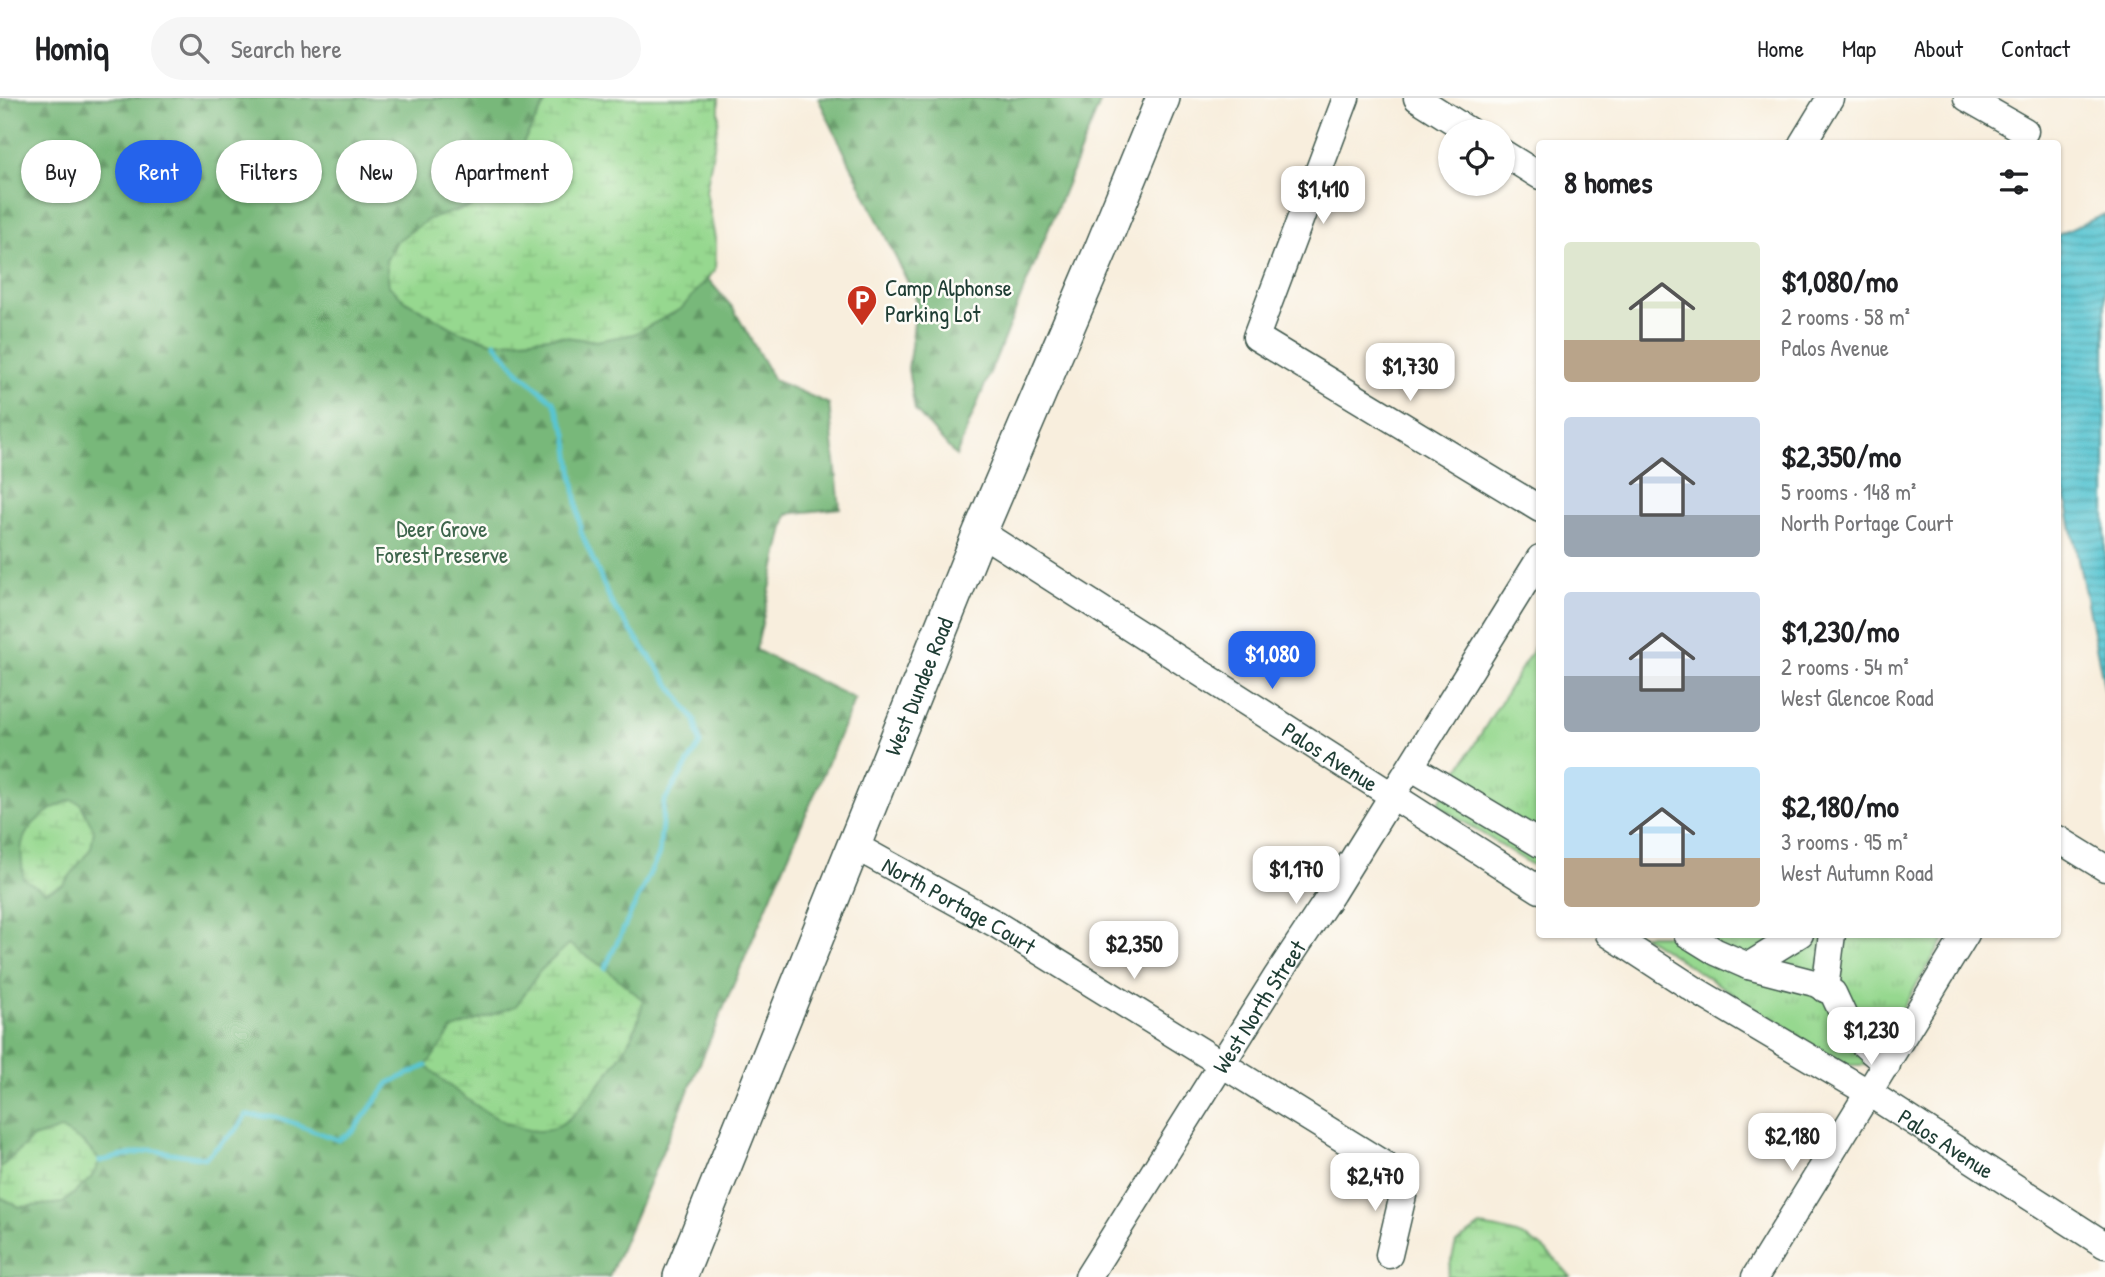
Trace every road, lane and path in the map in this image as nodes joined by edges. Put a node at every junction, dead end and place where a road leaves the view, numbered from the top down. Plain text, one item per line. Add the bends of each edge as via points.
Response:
1 (1163, 98) edge
2 (1346, 98) edge
3 (1417, 98) edge
4 (1830, 98) edge
5 (1967, 98) edge
6 (1450, 119) edge
7 (2025, 131) dead end
8 (1804, 140) edge
9 (1515, 160) edge
10 (1536, 174) edge
11 (1536, 507) edge
12 (980, 532) junction
13 (1536, 564) edge
14 (1410, 767) junction
15 (1394, 795) junction
16 (2061, 841) edge
17 (1536, 842) edge
18 (853, 845) junction
19 (2105, 868) edge
20 (1536, 887) edge
21 (1615, 938) edge
22 (1693, 938) edge
23 (1794, 938) edge
24 (1831, 938) edge
25 (1964, 938) edge
26 (1748, 966) junction
27 (1825, 989) junction
28 (1222, 1063) junction
29 (1887, 1065) junction
30 (1869, 1093) junction
31 (2105, 1245) edge
32 (1389, 1255) dead end
33 (680, 1277) edge
34 (1088, 1277) edge
35 (1755, 1277) edge

1 - 12 main road, West Dundee Road
2 - 11 street via 1256,337
3 - 6 street
4 - 8 street
5 - 7 street
9 - 10 street
12 - 15 street, Palos Avenue
12 - 18 main road, West Dundee Road
13 - 14 street, West North Street
14 - 15 street, West North Street
14 - 17 street
15 - 20 street, Palos Avenue
15 - 28 street, West North Street
16 - 19 street
18 - 28 street, North Portage Court via 995,923
18 - 33 main road, West Dundee Road
21 - 30 street, Palos Avenue
22 - 26 street
23 - 26 street
24 - 27 street
25 - 29 street
26 - 27 street
27 - 29 street via 1833,993 1852,1034
28 - 32 street, North Portage Court via 1385,1166 1404,1191
28 - 34 street, West North Street
29 - 30 street
30 - 31 street, Palos Avenue
30 - 35 street

